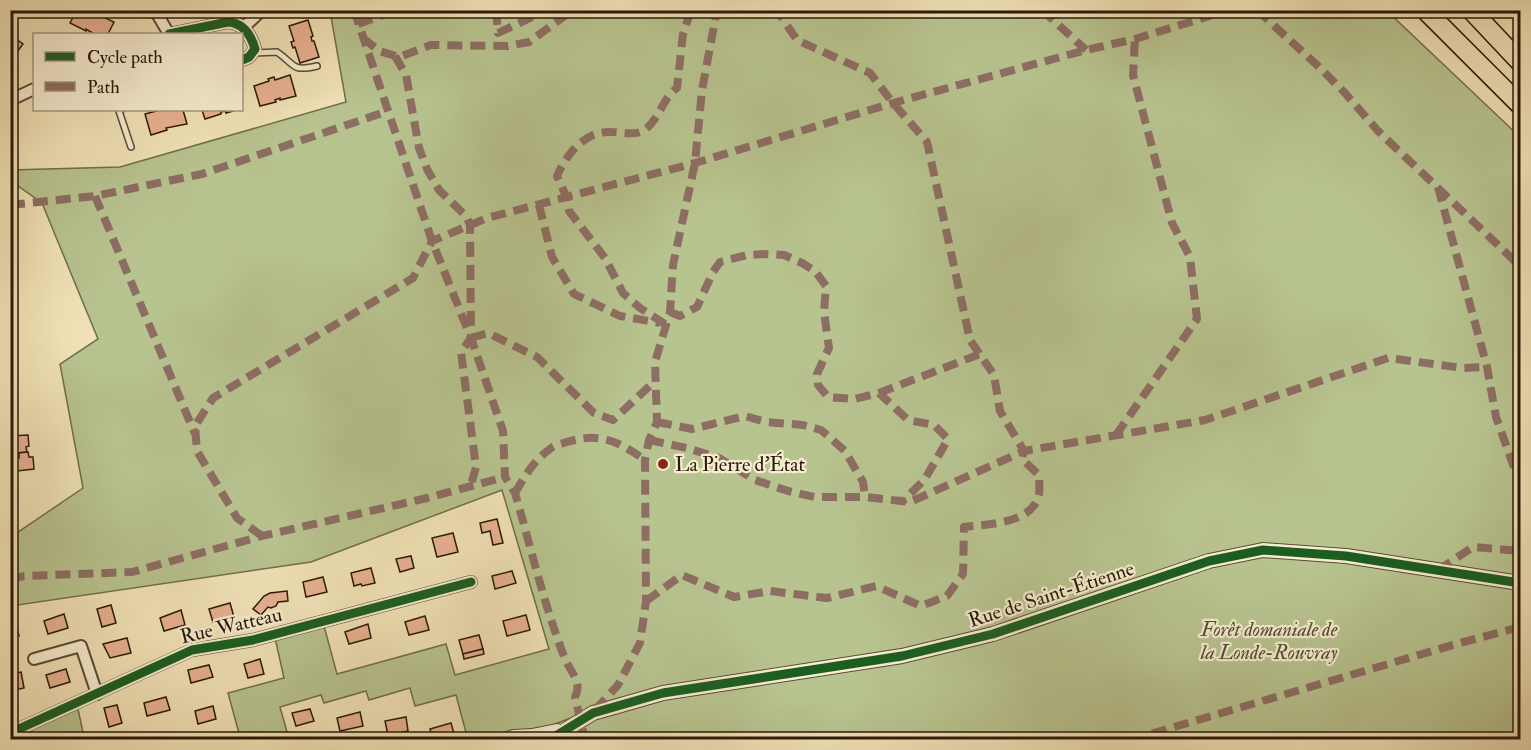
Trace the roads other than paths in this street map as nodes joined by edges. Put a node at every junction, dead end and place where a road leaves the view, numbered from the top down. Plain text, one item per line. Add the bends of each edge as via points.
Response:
1 (137, 10) edge
2 (262, 10) edge
3 (1425, 10) edge
4 (1471, 10) edge
5 (156, 11) edge
6 (228, 16) edge
7 (243, 28) junction
8 (168, 33) edge
9 (172, 33) edge
10 (252, 53) junction
11 (243, 60) edge
12 (1521, 62) edge
13 (317, 66) dead end
14 (33, 89) edge
15 (10, 92) edge
16 (1521, 105) edge
17 (119, 111) edge
18 (131, 147) dead end
19 (471, 582) dead end
20 (1521, 583) edge
21 (34, 659) dead end
22 (97, 694) junction
23 (562, 730) junction
24 (10, 734) edge
25 (505, 740) edge
26 (549, 740) edge

1 - 5 street
2 - 7 street
3 - 16 highway
4 - 12 highway
5 - 8 street
6 - 7 street
6 - 9 street
7 - 10 street via 252,38
10 - 11 street
10 - 13 lane via 277,52 301,69
14 - 15 street via 17,97
17 - 18 lane
19 - 22 street, Rue Watteau via 253,640 192,650
20 - 23 street, Rue de Saint-Étienne via 1346,556 1263,550 1209,561 993,634 902,656 663,693 593,713
21 - 22 street via 81,646
22 - 24 street, Rue Watteau
23 - 25 street
23 - 26 street

